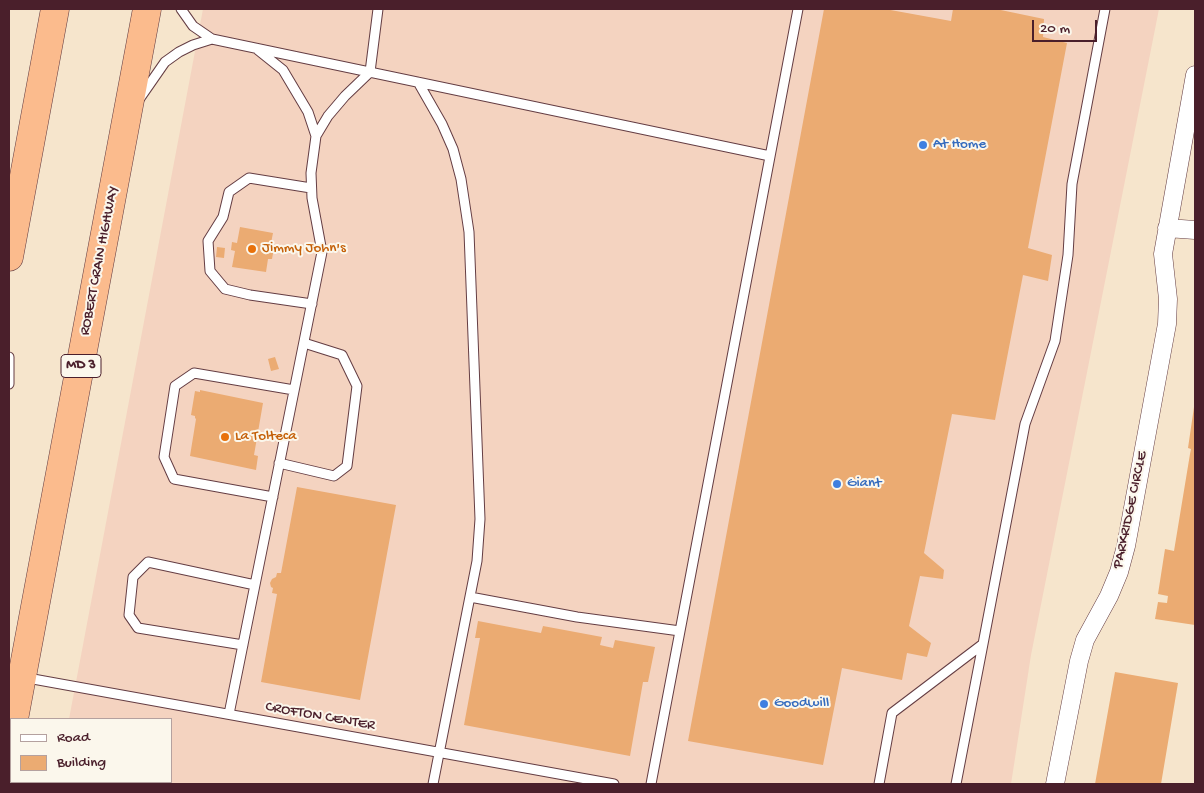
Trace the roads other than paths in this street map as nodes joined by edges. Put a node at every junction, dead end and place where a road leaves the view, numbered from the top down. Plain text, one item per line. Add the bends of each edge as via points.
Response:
1 (55, 9) edge
2 (147, 9) edge
3 (182, 9) edge
4 (378, 9) edge
5 (798, 9) edge
6 (1106, 9) edge
7 (212, 39) junction
8 (256, 48) junction
9 (370, 72) junction
10 (1195, 75) edge
11 (418, 82) junction
12 (128, 115) junction
13 (316, 136) junction
14 (770, 156) junction
15 (311, 188) junction
16 (1167, 228) junction
17 (1195, 230) edge
18 (9, 257) edge
19 (312, 304) junction
20 (304, 343) junction
21 (9, 357) edge
22 (9, 384) edge
23 (294, 390) junction
24 (279, 464) junction
25 (273, 497) junction
26 (255, 585) junction
27 (470, 597) junction
28 (680, 632) junction
29 (983, 644) junction
30 (243, 645) junction
31 (15, 674) edge
32 (229, 714) junction
33 (14, 718) edge
34 (440, 753) junction
35 (433, 784) edge
36 (614, 784) edge
37 (651, 784) edge
38 (879, 784) edge
39 (956, 784) edge
40 (1055, 784) edge

1 - 18 highway
2 - 12 highway, ROBERT CRAIN HIGHWAY / MD 3
3 - 7 lane via 193,26
4 - 9 lane
5 - 14 lane
6 - 29 lane via 1072,184 1068,255 1055,341 1025,424
7 - 8 lane
7 - 12 lane via 193,45 165,62
8 - 9 lane
8 - 13 lane via 282,70 308,112
9 - 11 lane
9 - 13 lane via 344,96
10 - 16 street, PARKRIDGE CIRCLE
11 - 14 lane
11 - 27 lane via 453,149 468,232 480,519
12 - 31 highway, ROBERT CRAIN HIGHWAY / MD 3
13 - 15 lane
14 - 28 lane
15 - 19 lane via 322,252
15 - 19 lane via 249,178 229,192 223,217 208,240 210,271 225,289
16 - 17 street
16 - 40 street, PARKRIDGE CIRCLE via 1163,254 1167,324 1126,546 1109,596 1085,640 1078,662
19 - 20 lane
20 - 23 lane
20 - 24 lane via 342,355 357,386 347,466 334,476
21 - 22 lane
23 - 24 lane
23 - 25 lane via 194,373 175,386 164,457 174,479
24 - 25 lane
25 - 26 lane
26 - 30 lane
26 - 30 lane via 148,562 133,577 129,615 138,628
27 - 28 lane
27 - 34 lane
28 - 37 lane
29 - 38 lane via 892,713
29 - 39 lane
30 - 32 lane
31 - 32 lane, CROFTON CENTER
31 - 33 highway, ROBERT CRAIN HIGHWAY / MD 3
32 - 34 lane, CROFTON CENTER
34 - 35 lane
34 - 36 lane, CROFTON CENTER

